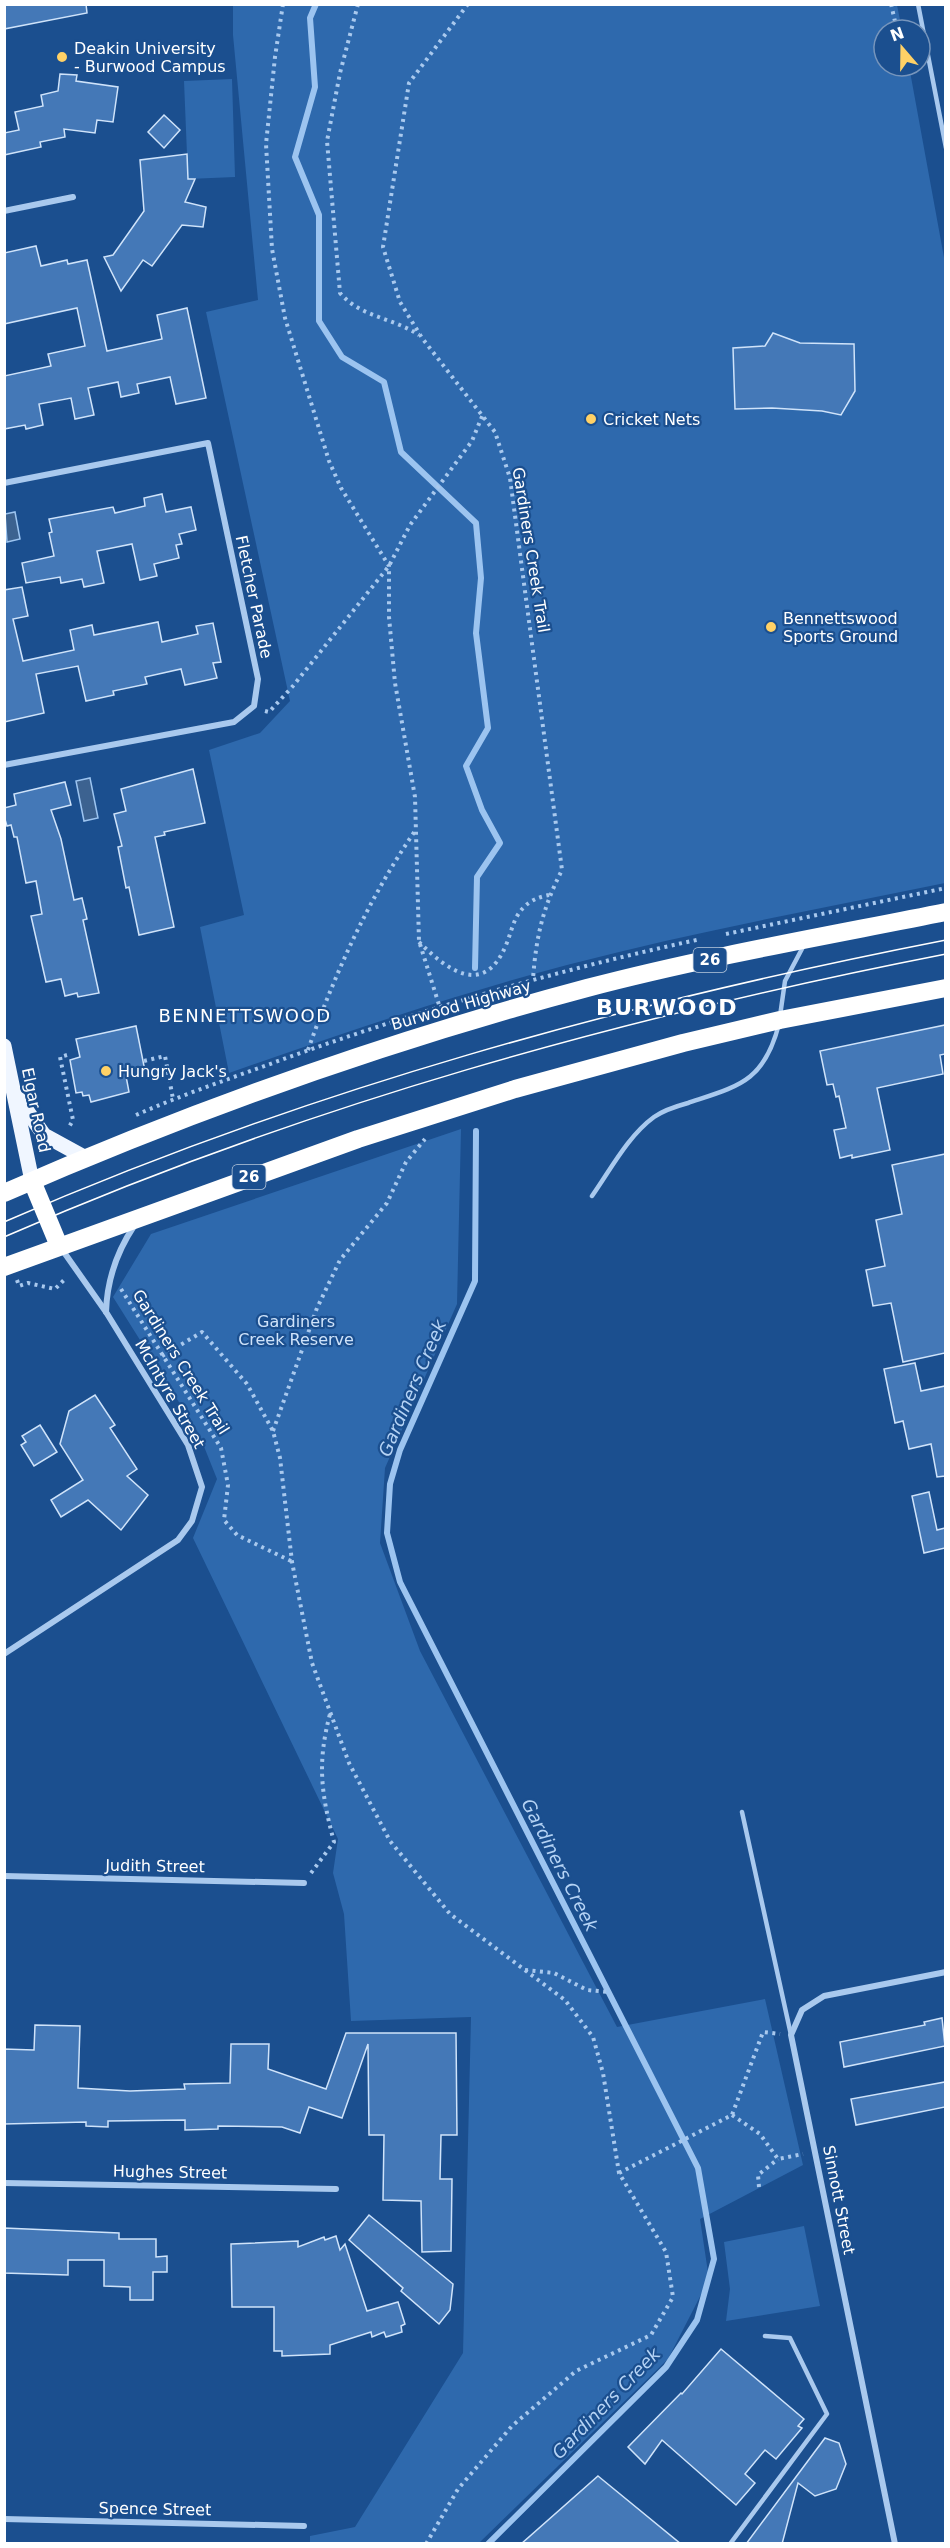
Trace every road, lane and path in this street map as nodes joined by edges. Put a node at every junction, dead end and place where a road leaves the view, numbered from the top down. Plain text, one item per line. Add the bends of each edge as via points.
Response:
1 (284, 4) edge
2 (358, 4) edge
3 (468, 4) edge
4 (918, 4) edge
5 (945, 148) edge
6 (73, 197) dead end
7 (4, 211) edge
8 (422, 338) junction
9 (483, 414) junction
10 (4, 483) edge
11 (389, 566) junction
12 (254, 706) junction
13 (4, 765) edge
14 (416, 830) junction
15 (549, 895) junction
16 (945, 912) edge
17 (806, 940) junction
18 (419, 941) junction
19 (945, 988) edge
20 (780, 1020) junction
21 (4, 1046) edge
22 (308, 1050) dead end
23 (67, 1055) dead end
24 (144, 1061) dead end
25 (14, 1094) junction
26 (173, 1099) dead end
27 (67, 1130) dead end
28 (428, 1136) dead end
29 (86, 1158) junction
30 (32, 1181) junction
31 (4, 1193) edge
32 (592, 1196) dead end
33 (140, 1216) junction
34 (59, 1246) junction
35 (4, 1267) edge
36 (118, 1284) dead end
37 (106, 1312) junction
38 (162, 1356) junction
39 (273, 1431) junction
40 (292, 1562) junction
41 (4, 1654) edge
42 (330, 1713) junction
43 (742, 1812) dead end
44 (4, 1875) edge
45 (304, 1883) joint
46 (525, 1970) junction
47 (945, 1971) edge
48 (608, 1992) dead end
49 (791, 2035) junction
50 (732, 2115) junction
51 (816, 2152) junction
52 (778, 2159) junction
53 (620, 2173) junction
54 (4, 2183) edge
55 (759, 2187) dead end
56 (336, 2189) dead end
57 (765, 2336) dead end
58 (4, 2519) edge
59 (304, 2526) dead end
60 (426, 2544) edge
61 (730, 2544) edge
62 (895, 2544) edge

1 - 11 path via 266,144 272,249 285,318 329,461
2 - 8 path via 327,141 340,292 357,308 394,321
3 - 8 path, Gardiners Creek Trail via 409,83 383,247 400,302
4 - 5 lane
6 - 7 street
8 - 9 path, Gardiners Creek Trail
9 - 11 path via 472,441 410,525
9 - 15 path, Gardiners Creek Trail via 495,432 510,478 518,525 562,870
10 - 12 street, Fletcher Parade via 208,443 258,679
11 - 12 path via 269,712
11 - 14 path via 394,683 415,797
12 - 13 street via 234,722
14 - 18 path
14 - 22 path via 388,870 335,976
15 - 18 path via 536,898 515,918 506,947 490,970 458,974
15 - 18 path, Gardiners Creek Trail via 534,948 533,979 440,1008
16 - 17 highway, Burwood Highway / 26
17 - 20 lane via 785,981
17 - 29 highway, Burwood Highway / 26 via 664,969 396,1043 207,1109
19 - 20 highway, 26
20 - 32 lane via 772,1045 755,1072 729,1090 657,1115 633,1137
20 - 33 highway, 26 via 614,1061 459,1106
21 - 25 main road, Elgar Road
23 - 27 path via 60,1057 73,1120
24 - 26 path via 165,1056
25 - 29 main road via 45,1135
25 - 30 main road, Elgar Road
28 - 39 path via 406,1162 387,1203 340,1260 317,1308
29 - 30 highway, Burwood Highway / 26
30 - 31 highway, Burwood Highway / 26
30 - 34 highway
33 - 34 highway, 26
33 - 37 street via 106,1287
34 - 35 highway, 26
34 - 37 street, McIntyre Street
36 - 38 path, Gardiners Creek Trail
37 - 41 street, McIntyre Street via 188,1445 201,1487 192,1521 178,1540
38 - 39 path via 202,1332 247,1384
38 - 40 path, Gardiners Creek Trail via 221,1448 228,1485 224,1520 237,1535
39 - 40 path via 280,1458
40 - 42 path via 312,1663
42 - 45 path via 322,1743 322,1799 334,1842
42 - 46 path via 349,1763 390,1841 450,1914
43 - 49 lane
44 - 45 street, Judith Street
46 - 48 path via 554,1973 587,1990
46 - 53 path via 565,2000 593,2037
47 - 49 street via 824,1996 802,2010
49 - 50 path via 762,2032
49 - 51 street, Sinnott Street
50 - 52 path via 760,2134
50 - 53 path
51 - 52 path
51 - 62 street, Sinnott Street
52 - 55 path via 758,2175
53 - 60 path via 666,2252 673,2297 651,2335 576,2371 512,2426 458,2489
54 - 56 street, Hughes Street
57 - 61 lane via 790,2338 827,2414
58 - 59 street, Spence Street

